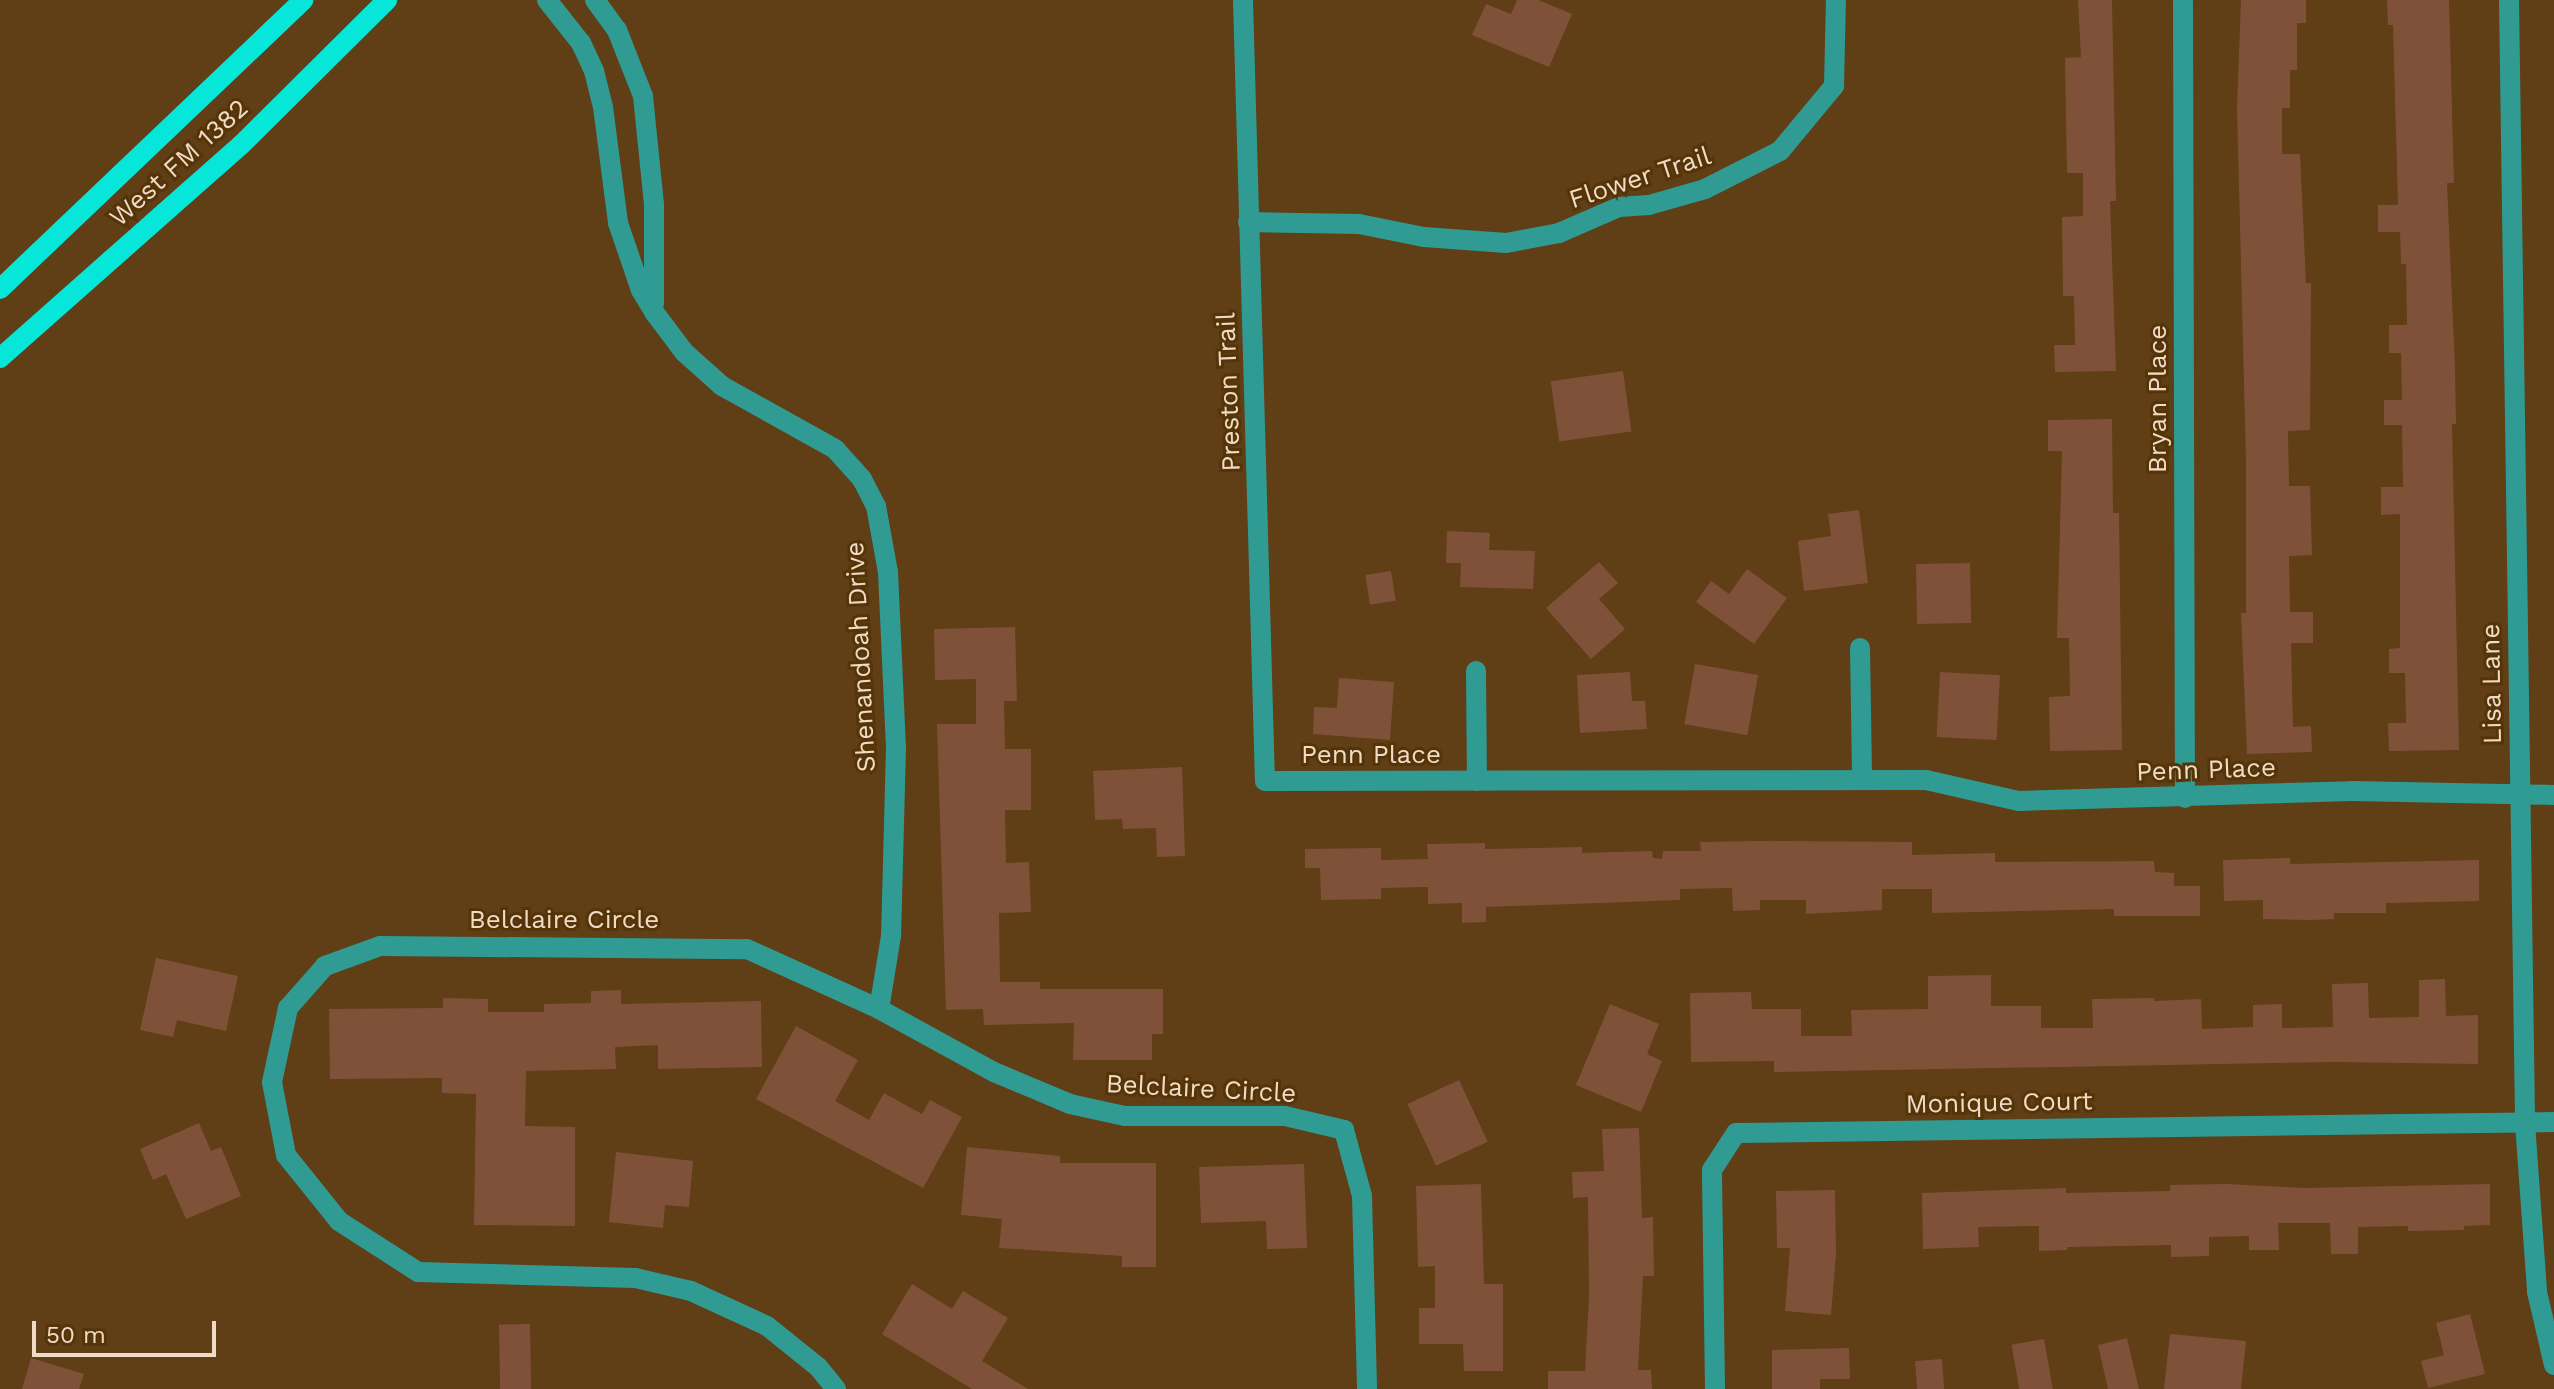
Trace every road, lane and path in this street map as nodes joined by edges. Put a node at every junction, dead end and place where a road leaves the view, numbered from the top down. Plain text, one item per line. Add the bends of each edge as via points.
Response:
1 (304, 0) edge
2 (387, 0) edge
3 (547, 0) edge
4 (595, 0) edge
5 (1243, 0) edge
6 (1836, 0) edge
7 (2183, 0) edge
8 (2509, 0) edge
9 (1248, 222) junction
10 (0, 289) edge
11 (654, 312) junction
12 (0, 358) edge
13 (1860, 648) dead end
14 (1476, 671) dead end
15 (1862, 779) junction
16 (1265, 781) joint
17 (1477, 781) junction
18 (2554, 795) edge
19 (2520, 796) junction
20 (2185, 798) junction
21 (879, 1009) junction
22 (2554, 1122) edge
23 (2525, 1123) junction
24 (2554, 1365) edge
25 (836, 1389) edge
26 (1367, 1389) edge
27 (1715, 1389) edge

1 - 10 main road, West FM 1382
2 - 12 main road, West FM 1382 via 241,145
3 - 11 street, Shenandoah Drive via 581,43 594,71 618,223
4 - 11 street via 617,30 643,96 654,205
5 - 9 street, Preston Trail
6 - 9 street, Flower Trail via 1834,86 1780,151 1705,189 1649,205 1619,207 1559,233 1506,243 1424,237 1359,224
7 - 20 street, Bryan Place
8 - 19 street, Lisa Lane
9 - 16 street, Preston Trail
11 - 21 street, Shenandoah Drive via 684,352 722,386 835,449 862,479 876,506 888,572 896,747 891,936
13 - 15 street
14 - 17 street, Penn Place
15 - 17 street, Penn Place
15 - 20 street, Penn Place via 1926,780 2019,801
16 - 17 street, Penn Place
18 - 19 street, Penn Place
19 - 20 street, Penn Place via 2352,791
19 - 23 street, Lisa Lane
21 - 25 street, Belclaire Circle via 747,949 380,946 325,966 288,1008 272,1082 286,1155 339,1221 418,1272 635,1278 691,1291 767,1326 818,1367
21 - 26 street, Belclaire Circle via 994,1072 1070,1104 1125,1116 1285,1116 1344,1130 1362,1196
22 - 23 street
23 - 24 street, Lisa Lane via 2537,1292
23 - 27 street, Monique Court via 1736,1133 1712,1170

